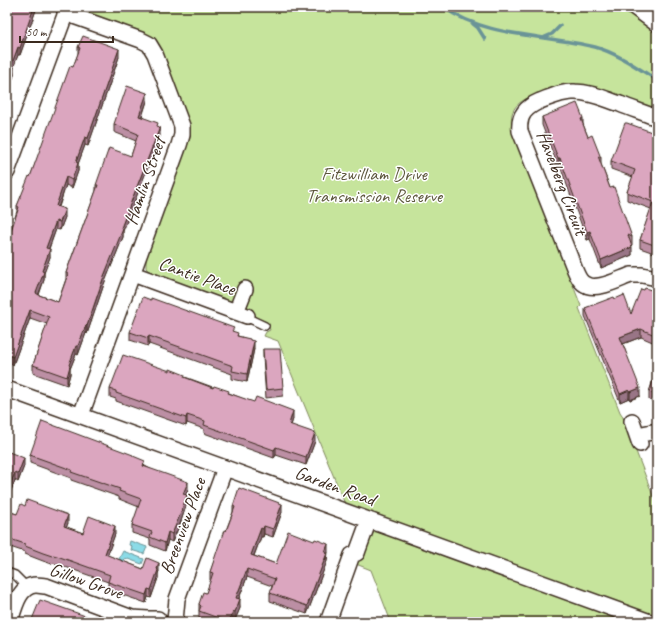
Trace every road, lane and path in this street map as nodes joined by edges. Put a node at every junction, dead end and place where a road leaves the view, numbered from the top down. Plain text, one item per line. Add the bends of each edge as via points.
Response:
1 (634, 7) edge
2 (67, 10) edge
3 (657, 24) edge
4 (657, 118) edge
5 (7, 172) edge
6 (133, 274) junction
7 (657, 278) edge
8 (245, 289) dead end
9 (241, 314) junction
10 (265, 326) dead end
11 (7, 389) edge
12 (81, 415) junction
13 (657, 431) edge
14 (636, 433) dead end
15 (225, 468) junction
16 (366, 518) junction
17 (7, 572) edge
18 (27, 587) junction
19 (135, 620) edge
20 (165, 620) edge
21 (10, 622) edge
22 (328, 622) edge
23 (650, 622) edge

1 - 3 street
2 - 5 street
2 - 6 street, Hamlin Street via 149,44 182,126 179,145
4 - 7 street, Havelberg Circuit via 602,97 575,92 562,93 533,104 521,115 520,124 520,131 575,270 583,283 587,286 600,286 636,275
6 - 9 street, Cantie Place
6 - 12 street, Hamlin Street
8 - 9 street
9 - 10 lane
11 - 12 street, Garden Road
12 - 15 street, Garden Road
13 - 14 street
15 - 16 street, Garden Road
15 - 20 street, Breenview Place via 177,599
16 - 22 street via 358,550 352,555
16 - 23 street, Garden Road
17 - 18 lane, Gillow Grove via 15,575
18 - 19 street, Gillow Grove via 46,586
18 - 21 street, Gillow Grove via 21,593
19 - 20 street, Gillow Grove

